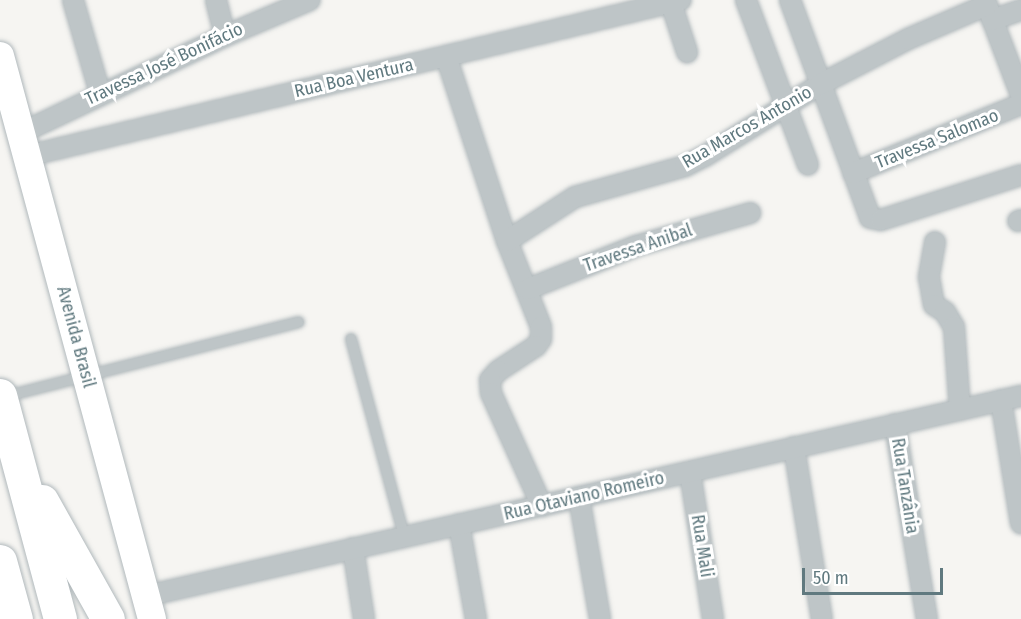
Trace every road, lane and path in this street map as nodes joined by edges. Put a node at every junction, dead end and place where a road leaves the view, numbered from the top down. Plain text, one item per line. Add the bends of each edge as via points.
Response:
1 (73, 0) edge
2 (216, 0) edge
3 (310, 0) edge
4 (746, 0) edge
5 (790, 0) edge
6 (676, 2) edge
7 (281, 5) edge
8 (988, 8) edge
9 (1021, 10) edge
10 (225, 36) junction
11 (687, 52) dead end
12 (0, 56) edge
13 (446, 56) junction
14 (819, 84) junction
15 (100, 93) junction
16 (1021, 95) edge
17 (1021, 104) edge
18 (784, 105) junction
19 (24, 145) junction
20 (808, 165) dead end
21 (853, 173) junction
22 (1021, 176) edge
23 (750, 213) dead end
24 (507, 241) junction
25 (935, 242) dead end
26 (528, 289) junction
27 (299, 322) dead end
28 (351, 339) dead end
29 (86, 374) junction
30 (0, 396) edge
31 (1021, 396) edge
32 (1001, 400) junction
33 (960, 410) junction
34 (895, 424) junction
35 (794, 447) junction
36 (14, 449) junction
37 (690, 472) junction
38 (579, 497) junction
39 (542, 506) junction
40 (1021, 523) edge
41 (459, 524) junction
42 (404, 536) junction
43 (353, 548) junction
44 (0, 561) edge
45 (149, 608) edge
46 (16, 619) edge
47 (60, 619) edge
48 (108, 619) edge
49 (364, 619) edge
50 (476, 619) edge
51 (600, 619) edge
52 (713, 619) edge
53 (822, 619) edge
54 (927, 619) edge

1 - 15 street
2 - 10 street
3 - 7 street, Travessa José Bonifácio
4 - 18 street
5 - 14 street
6 - 11 street
6 - 13 street, Rua Boa Ventura
7 - 10 street, Travessa José Bonifácio
8 - 9 street, Rua Marcos Antonio
8 - 14 street, Rua Marcos Antonio via 908,39
8 - 16 street
10 - 15 street, Travessa José Bonifácio
12 - 19 street, Avenida Brasil
13 - 19 street, Rua Boa Ventura
13 - 24 street
14 - 18 street, Rua Marcos Antonio
14 - 21 street
15 - 19 street, Travessa José Bonifácio
17 - 21 street, Travessa Salomao
18 - 20 street
18 - 24 street, Rua Marcos Antonio via 685,166 575,197
19 - 29 street, Avenida Brasil
21 - 22 street via 866,213 875,220
23 - 26 street, Travessa Anibal via 636,246
24 - 26 street
25 - 33 street via 928,277 934,305 945,312 954,327
26 - 39 street via 542,339 490,380 491,393
27 - 29 lane
28 - 42 lane
29 - 30 lane
29 - 45 street, Avenida Brasil
30 - 36 highway
31 - 32 street, Rua Otaviano Romeiro
32 - 33 street, Rua Otaviano Romeiro
32 - 40 street
33 - 34 street, Rua Otaviano Romeiro
34 - 35 street, Rua Otaviano Romeiro
34 - 54 street, Rua Tanzânia
35 - 37 street, Rua Otaviano Romeiro
35 - 53 street
36 - 47 highway
36 - 48 highway
37 - 38 street, Rua Otaviano Romeiro
37 - 52 street, Rua Mali
38 - 39 street, Rua Otaviano Romeiro
38 - 51 street
39 - 41 street, Rua Otaviano Romeiro
41 - 42 street, Rua Otaviano Romeiro
41 - 50 street
42 - 43 street, Rua Otaviano Romeiro
43 - 45 street, Rua Otaviano Romeiro
43 - 49 street
44 - 46 highway

